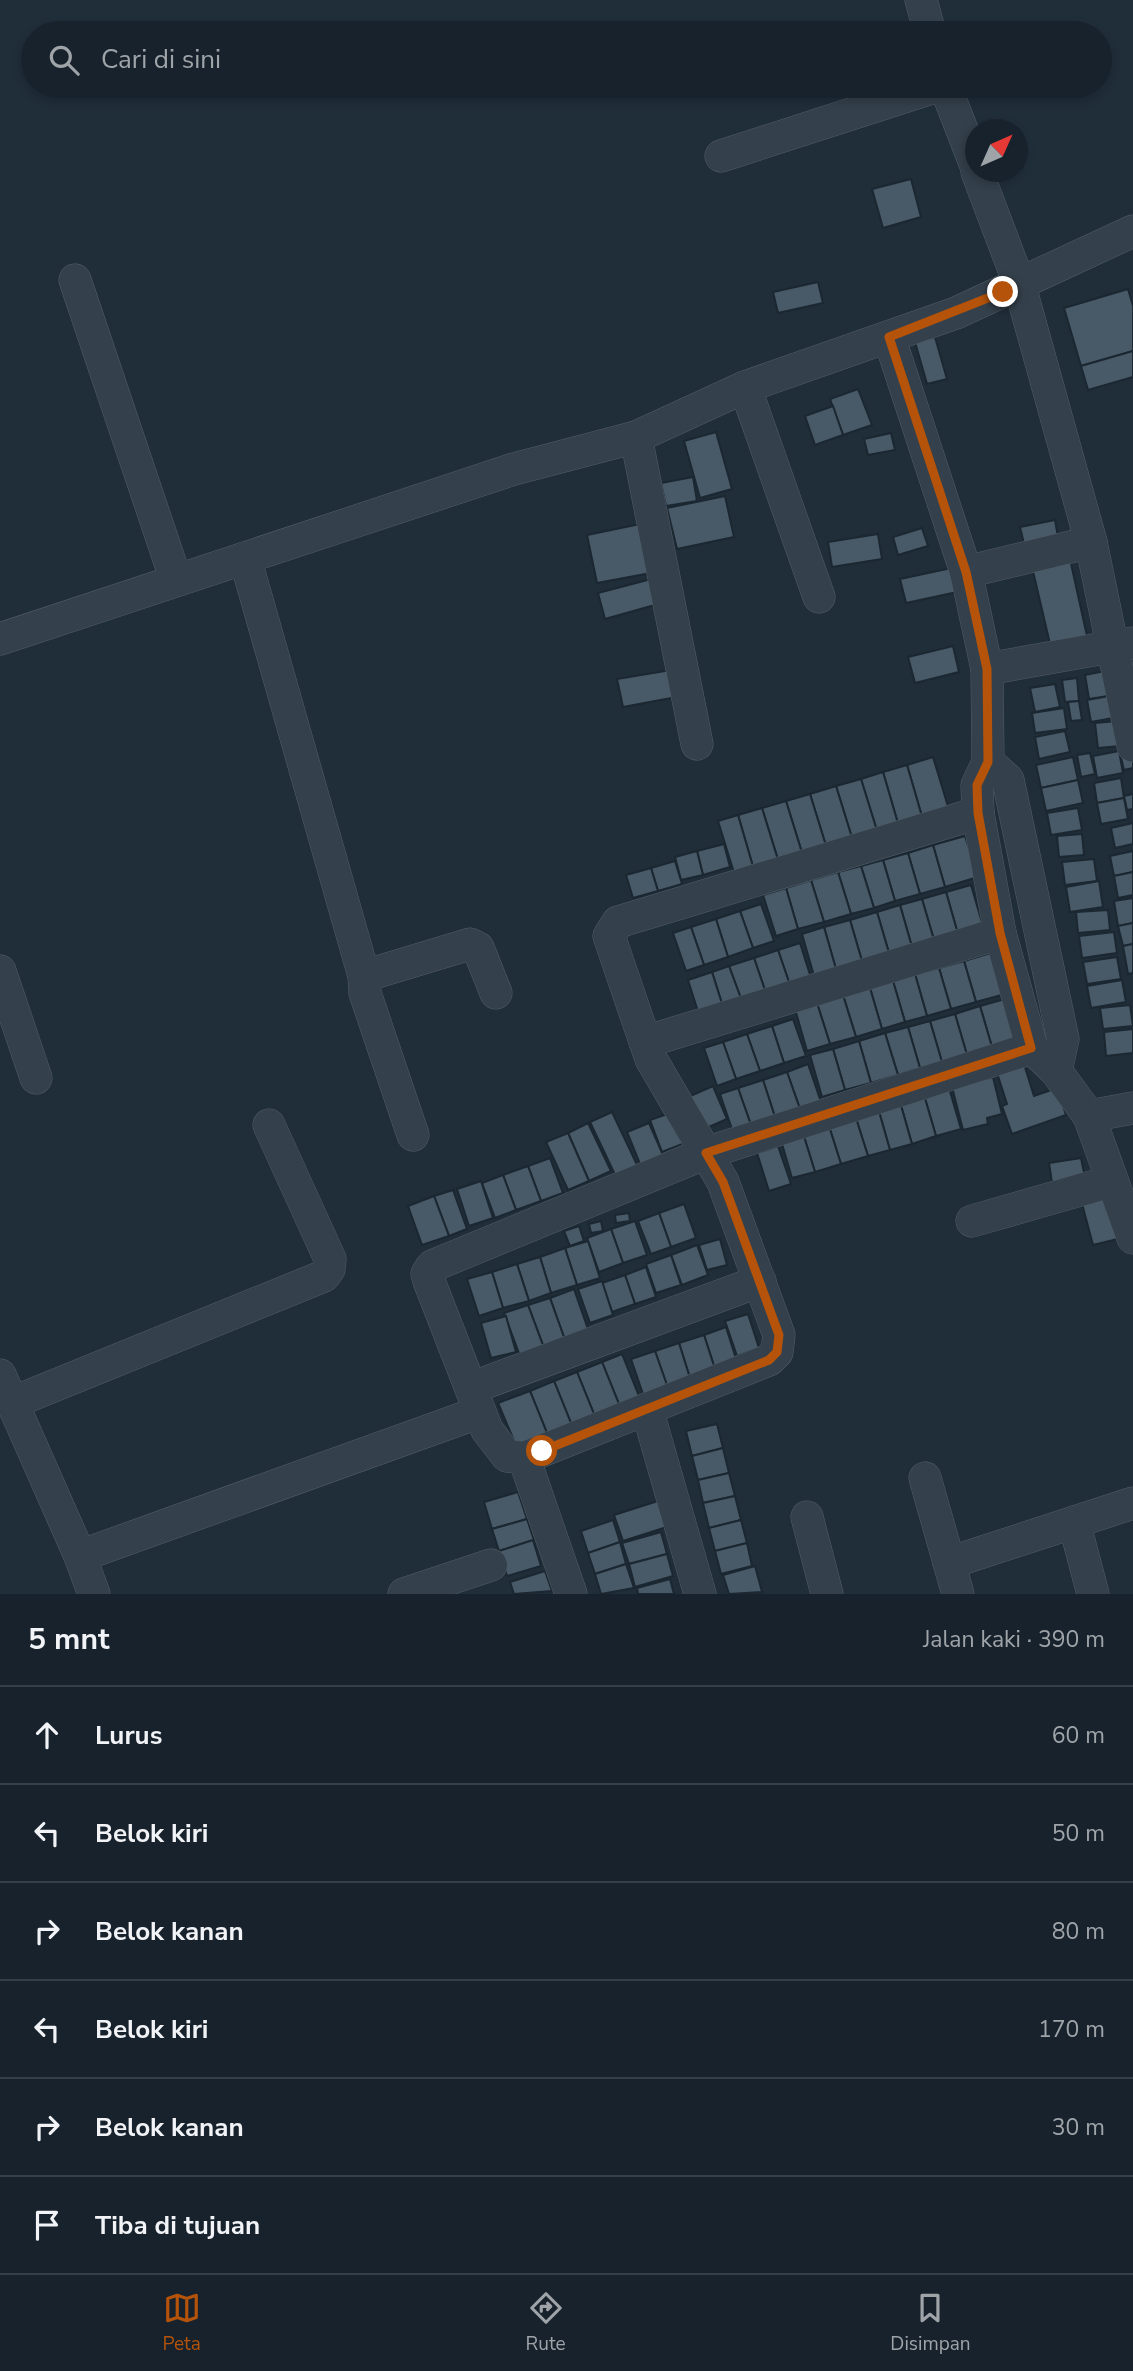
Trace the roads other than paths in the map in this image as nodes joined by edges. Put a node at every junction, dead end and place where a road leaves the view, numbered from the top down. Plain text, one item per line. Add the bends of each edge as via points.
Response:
1 (921, 0) edge
2 (927, 21) edge
3 (901, 98) edge
4 (950, 98) edge
5 (965, 139) edge
6 (721, 156) dead end
7 (981, 182) edge
8 (1133, 231) edge
9 (75, 280) dead end
10 (1019, 283) junction
11 (889, 337) junction
12 (745, 387) junction
13 (636, 436) junction
14 (1091, 542) junction
15 (244, 558) junction
16 (966, 572) junction
17 (176, 580) junction
18 (819, 597) dead end
19 (0, 639) edge
20 (1123, 645) edge
21 (987, 669) junction
22 (697, 744) dead end
23 (1133, 746) edge
24 (988, 762) junction
25 (978, 813) junction
26 (1000, 933) junction
27 (0, 971) edge
28 (364, 976) junction
29 (496, 993) dead end
30 (645, 1042) junction
31 (1031, 1048) junction
32 (1056, 1071) junction
33 (36, 1078) dead end
34 (1133, 1108) edge
35 (1089, 1116) junction
36 (269, 1125) dead end
37 (413, 1135) dead end
38 (706, 1153) junction
39 (1112, 1181) junction
40 (972, 1221) dead end
41 (1132, 1231) edge
42 (760, 1281) junction
43 (7, 1389) edge
44 (475, 1400) junction
45 (647, 1409) junction
46 (524, 1458) junction
47 (925, 1478) dead end
48 (1133, 1503) edge
49 (807, 1517) dead end
50 (1074, 1522) junction
51 (80, 1556) junction
52 (949, 1563) junction
53 (491, 1565) dead end
54 (93, 1594) edge
55 (404, 1594) edge
56 (571, 1594) edge
57 (701, 1594) edge
58 (827, 1594) edge
59 (958, 1594) edge
60 (1093, 1594) edge

1 - 2 street
3 - 6 street
4 - 5 street
7 - 10 street
8 - 10 street
9 - 17 street
10 - 11 street via 956,313
10 - 14 street
11 - 12 street
11 - 16 street
12 - 13 street
12 - 18 street
13 - 15 street via 514,469
13 - 22 street
14 - 16 street
14 - 20 street
15 - 17 street
15 - 28 street
16 - 21 street
17 - 19 street
20 - 21 street
20 - 23 street
21 - 24 street
24 - 25 street via 977,785
24 - 32 street via 1008,780 1063,1039
25 - 26 street
25 - 30 street via 618,922 609,936
26 - 30 street
26 - 31 street
27 - 33 street
28 - 29 street via 470,944 478,948
28 - 37 street via 365,993
30 - 38 street
31 - 32 street
31 - 38 street
32 - 35 street
34 - 35 street
35 - 39 street
36 - 43 street via 330,1259 324,1276
38 - 42 street via 723,1182
38 - 44 street via 432,1266 429,1282
39 - 40 street
39 - 41 street
42 - 44 street
42 - 45 street via 779,1335 777,1352 769,1360
43 - 51 street
44 - 46 street via 487,1430 507,1456
44 - 51 street
45 - 46 street
45 - 57 street
46 - 56 street
47 - 52 street
48 - 50 street
49 - 58 street
50 - 52 street
50 - 60 street
51 - 54 street
52 - 59 street
53 - 55 street

